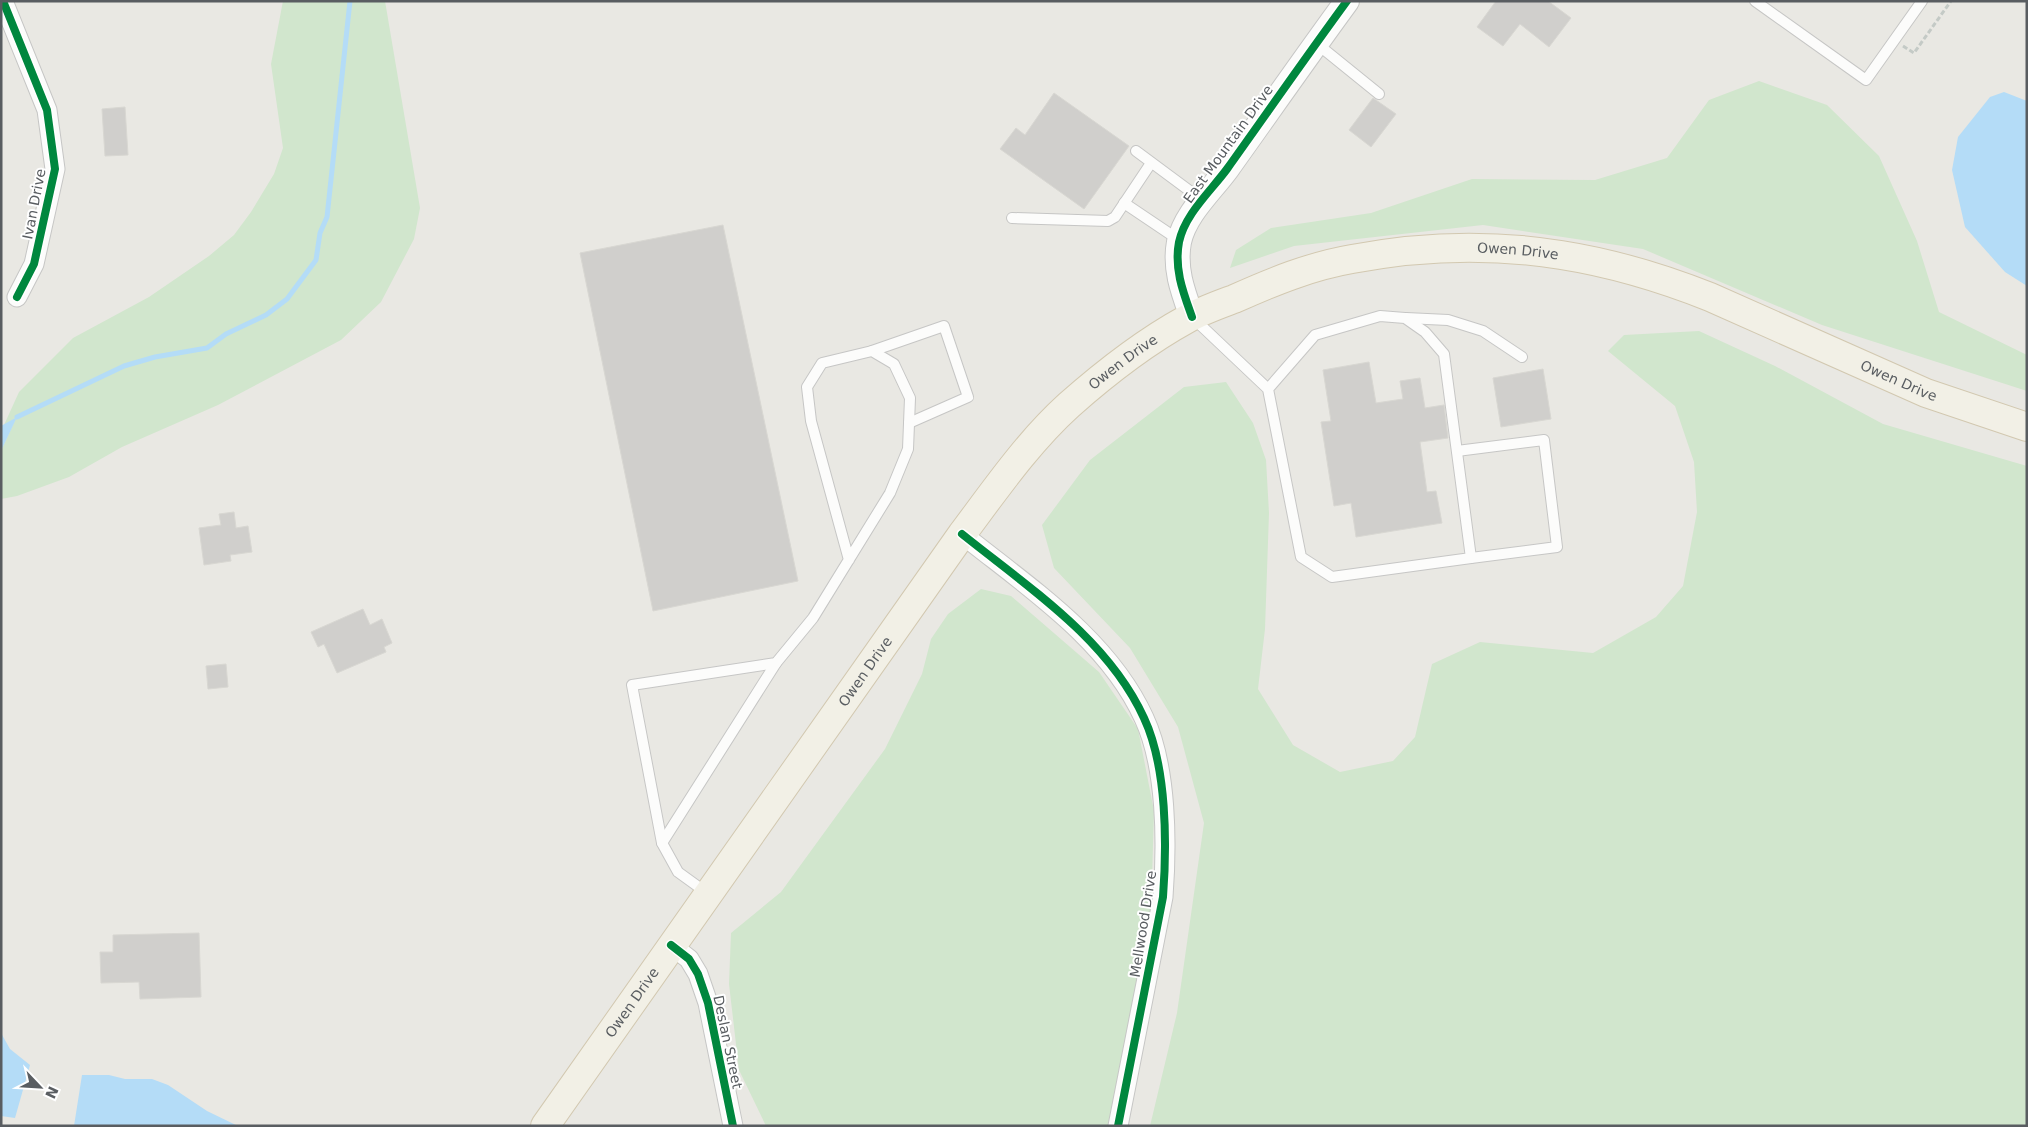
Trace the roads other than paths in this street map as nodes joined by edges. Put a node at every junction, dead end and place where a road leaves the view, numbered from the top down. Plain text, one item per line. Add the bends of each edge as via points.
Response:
1 (3, 1) edge
2 (1347, 1) edge
3 (1754, 1) edge
4 (1922, 1) edge
5 (1316, 43) junction
6 (1379, 94) dead end
7 (1136, 151) dead end
8 (1152, 163) junction
9 (1203, 200) junction
10 (1124, 203) junction
11 (1012, 218) dead end
12 (1180, 240) junction
13 (17, 297) dead end
14 (1192, 317) junction
15 (1405, 318) junction
16 (872, 351) junction
17 (1522, 357) dead end
18 (1268, 389) junction
19 (909, 422) junction
20 (2027, 427) edge
21 (1457, 451) junction
22 (962, 534) junction
23 (1471, 558) junction
24 (849, 560) junction
25 (776, 664) junction
26 (662, 843) junction
27 (708, 894) junction
28 (671, 945) junction
29 (545, 1126) edge
30 (733, 1126) edge
31 (1118, 1126) edge

1 - 13 street, Ivan Drive via 47,110 55,169 34,264
2 - 5 street, East Mountain Drive
3 - 4 lane via 1866,80
5 - 6 lane
5 - 9 street, East Mountain Drive
7 - 8 lane
8 - 9 lane
8 - 10 lane
9 - 12 street, East Mountain Drive via 1189,219
10 - 11 lane via 1114,217 1103,222
10 - 12 lane
12 - 14 street, East Mountain Drive via 1180,285
14 - 18 lane
14 - 20 main road, Owen Drive via 1268,284 1350,259 1482,248 1561,254 1675,284 1926,393
14 - 22 main road, Owen Drive via 1145,345 1068,406 1029,448
15 - 17 lane via 1448,320 1484,331
15 - 18 lane via 1380,316 1314,335
15 - 21 lane via 1425,332 1444,354
16 - 19 lane via 894,364 910,398
16 - 19 lane via 944,326 968,396
16 - 24 lane via 822,363 807,387 811,421
18 - 23 lane via 1301,558 1332,577
19 - 24 lane via 908,449 890,493
21 - 23 lane
21 - 23 lane via 1544,440 1557,547
22 - 27 main road, Owen Drive
22 - 31 street, Mellwood Drive via 1089,639 1133,696 1153,743 1164,818 1162,897
24 - 25 lane via 813,618
25 - 26 lane
25 - 26 lane via 632,685
26 - 27 lane via 678,872
27 - 28 main road, Owen Drive
28 - 29 main road, Owen Drive
28 - 30 street, Deslan Street via 689,959 708,1003

